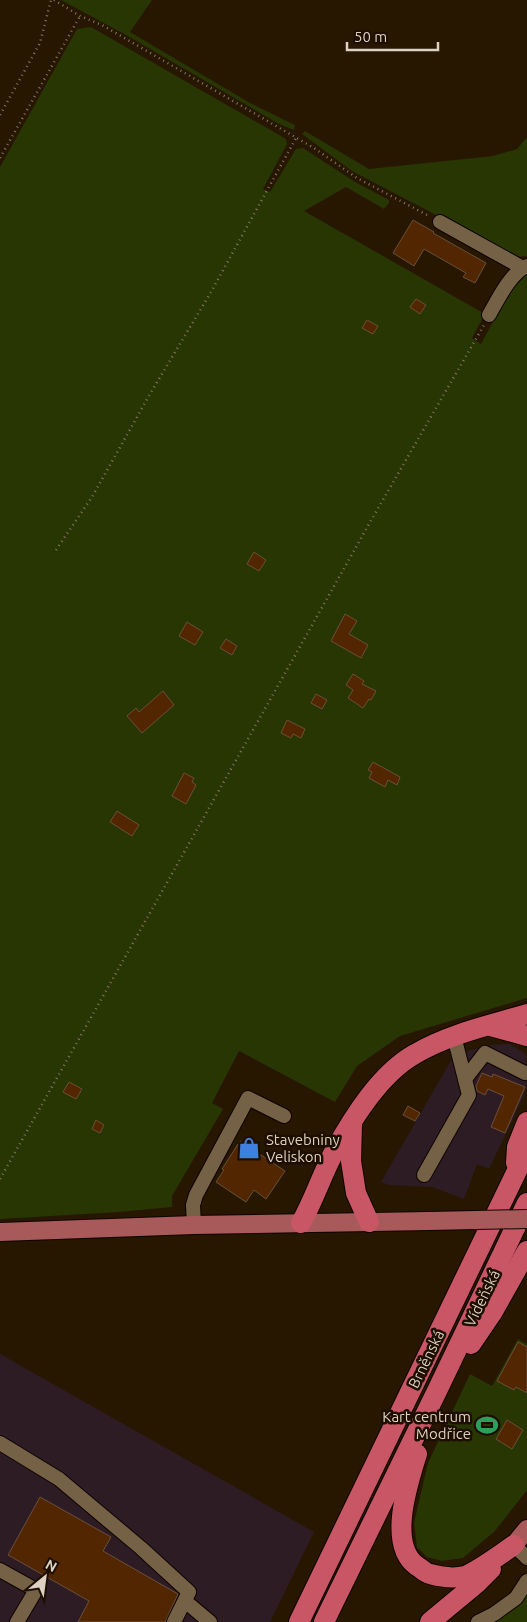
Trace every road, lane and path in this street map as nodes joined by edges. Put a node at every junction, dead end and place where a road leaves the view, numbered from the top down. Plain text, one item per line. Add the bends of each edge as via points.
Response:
1 (52, 0) edge
2 (80, 16) junction
3 (0, 115) edge
4 (296, 138) junction
5 (0, 158) edge
6 (440, 222) joint
7 (525, 267) edge
8 (489, 315) joint
9 (56, 550) dead end
10 (527, 1014) edge
11 (489, 1026) junction
12 (454, 1036) junction
13 (527, 1036) edge
14 (525, 1073) dead end
15 (465, 1079) junction
16 (284, 1116) dead end
17 (352, 1122) junction
18 (527, 1122) edge
19 (527, 1150) edge
20 (516, 1174) junction
21 (424, 1175) dead end
22 (0, 1179) edge
23 (527, 1203) edge
24 (527, 1218) edge
25 (300, 1222) junction
26 (369, 1222) junction
27 (194, 1225) junction
28 (0, 1232) edge
29 (527, 1252) edge
30 (436, 1393) junction
31 (1, 1446) edge
32 (527, 1529) edge
33 (520, 1552) edge
34 (0, 1570) edge
35 (527, 1581) edge
36 (185, 1601) junction
37 (17, 1622) edge
38 (174, 1622) edge
39 (210, 1622) edge
40 (299, 1622) edge
41 (324, 1622) edge
42 (430, 1622) edge
43 (478, 1622) edge

1 - 2 path
1 - 3 path via 40,42
2 - 4 path via 102,25
2 - 5 path
4 - 6 path via 357,178
4 - 9 path via 92,497
6 - 7 street
7 - 8 street via 507,285
8 - 22 path
10 - 11 highway
11 - 12 highway
11 - 13 highway
12 - 15 street
12 - 17 highway via 414,1054 385,1077
14 - 15 street via 485,1053
15 - 21 street via 469,1096
16 - 27 street via 248,1098 196,1195
17 - 25 highway
17 - 26 highway via 351,1161 356,1192
18 - 20 highway via 517,1147
19 - 20 highway, Brněnská
20 - 40 highway, Brněnská
23 - 30 highway, Vídeňská
24 - 26 main road, bridge
25 - 26 main road
25 - 27 main road
27 - 28 main road
29 - 30 highway via 492,1313
30 - 33 highway via 407,1487 401,1528 403,1546 412,1562 426,1573 445,1578 464,1576
30 - 41 highway, Brněnská
31 - 36 street via 59,1478 189,1592
32 - 33 main road
33 - 42 highway
34 - 37 street via 36,1590
35 - 43 street via 516,1598
36 - 38 street
36 - 39 street

